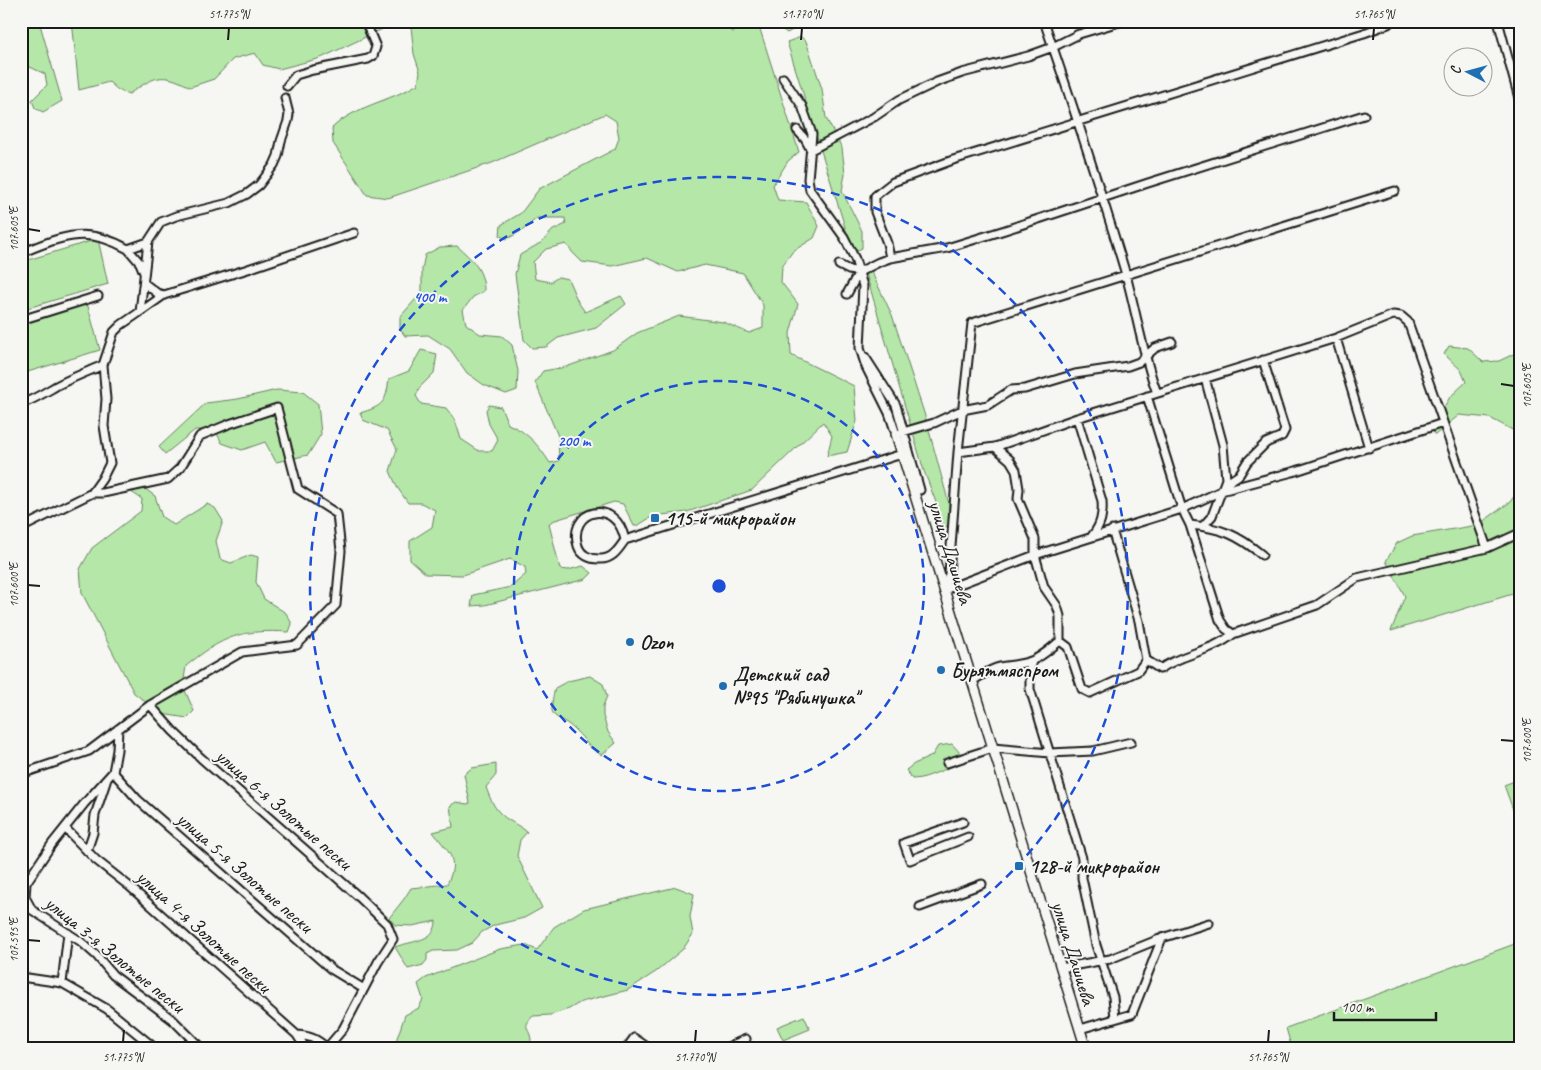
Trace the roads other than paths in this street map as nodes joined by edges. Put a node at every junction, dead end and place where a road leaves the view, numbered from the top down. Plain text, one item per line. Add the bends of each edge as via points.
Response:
1 (365, 21) edge
2 (1044, 21) edge
3 (1123, 21) edge
4 (1390, 21) edge
5 (1498, 21) edge
6 (1053, 47) junction
7 (783, 78) dead end
8 (287, 86) dead end
9 (285, 98) dead end
10 (1520, 102) edge
11 (1364, 115) dead end
12 (1078, 120) junction
13 (797, 130) dead end
14 (811, 150) junction
15 (1395, 191) dead end
16 (1103, 198) junction
17 (354, 233) dead end
18 (148, 242) junction
19 (128, 249) junction
20 (21, 253) edge
21 (890, 258) junction
22 (839, 265) dead end
23 (859, 272) junction
24 (1125, 274) junction
25 (144, 280) junction
26 (846, 294) dead end
27 (164, 295) junction
28 (98, 296) dead end
29 (140, 312) junction
30 (21, 320) edge
31 (1336, 338) junction
32 (1172, 342) dead end
33 (1147, 356) junction
34 (1263, 360) junction
35 (103, 365) junction
36 (1205, 378) junction
37 (1157, 393) junction
38 (1147, 396) junction
39 (21, 404) edge
40 (962, 410) junction
41 (1078, 418) junction
42 (1443, 423) junction
43 (900, 432) junction
44 (995, 448) junction
45 (1370, 448) junction
46 (958, 452) junction
47 (902, 454) junction
48 (1222, 488) junction
49 (920, 490) dead end
50 (92, 493) junction
51 (1182, 509) junction
52 (1190, 525) junction
53 (1203, 526) junction
54 (21, 528) edge
55 (1112, 530) junction
56 (1520, 533) edge
57 (1092, 536) junction
58 (624, 540) junction
59 (1487, 548) junction
60 (1262, 554) dead end
61 (1035, 555) junction
62 (944, 590) junction
63 (1233, 634) junction
64 (1060, 641) junction
65 (1146, 660) junction
66 (1032, 661) junction
67 (972, 681) junction
68 (150, 705) junction
69 (118, 729) junction
70 (1132, 742) dead end
71 (993, 748) junction
72 (1050, 753) junction
73 (947, 763) dead end
74 (112, 772) junction
75 (21, 774) edge
76 (106, 779) junction
77 (963, 822) dead end
78 (65, 828) junction
79 (968, 837) dead end
80 (87, 851) junction
81 (982, 884) dead end
82 (920, 908) dead end
83 (1209, 922) dead end
84 (68, 933) junction
85 (1162, 938) junction
86 (1102, 961) junction
87 (1061, 968) junction
88 (21, 977) edge
89 (62, 983) junction
90 (364, 989) junction
91 (1115, 1018) junction
92 (1080, 1030) junction
93 (297, 1035) junction
94 (746, 1039) dead end
95 (327, 1048) edge
96 (156, 1049) edge
97 (202, 1049) edge
98 (306, 1049) edge
99 (626, 1049) edge
100 (650, 1049) edge
101 (723, 1049) edge
102 (1086, 1049) edge

1 - 8 street via 376,48 373,56 296,75
2 - 6 street
3 - 6 street via 1079,34
4 - 12 street via 1364,33
5 - 10 street
6 - 12 street
6 - 14 street via 937,82
7 - 14 street, улица Дашиева via 802,106 812,134
9 - 18 street via 289,114 278,156 259,185 229,203 161,222
11 - 16 street
12 - 16 street
12 - 21 street via 892,182 875,196 875,212
13 - 14 street
14 - 23 street, улица Дашиева via 810,190 844,237
15 - 24 street
16 - 21 street via 947,248
16 - 24 street
17 - 27 street
18 - 19 street
18 - 25 street
19 - 20 street via 112,240 85,234
19 - 25 street via 140,263
21 - 23 street
22 - 23 street
23 - 26 street
23 - 43 street, улица Дашиева via 863,286 860,348 866,368
24 - 33 street
24 - 40 street via 972,322
25 - 27 street via 157,293
25 - 29 street
27 - 29 street
28 - 30 street
29 - 35 street via 114,332
31 - 34 street
31 - 42 street via 1381,318 1401,316 1408,322
31 - 45 street
32 - 33 street via 1154,348
33 - 37 street
33 - 40 street via 1128,366 1075,374 1025,390 1011,390 988,405
34 - 36 street
34 - 48 street via 1285,430 1282,436 1266,443 1239,475
35 - 39 street
35 - 50 street via 104,426 110,463
36 - 37 street
36 - 48 street via 1223,445 1226,479
37 - 38 street
38 - 41 street
38 - 51 street
40 - 43 street via 934,423
40 - 46 street
41 - 44 street
41 - 57 street via 1102,501 1099,528
42 - 45 street
42 - 59 street
43 - 47 street, улица Дашиева
43 - 49 street
44 - 46 street
44 - 61 street via 1016,470 1018,499 1035,538
45 - 48 street via 1296,471
46 - 62 street via 949,574
47 - 58 street
47 - 62 street, улица Дашиева
48 - 51 street
48 - 53 street via 1212,516
50 - 54 street
50 - 68 street via 168,479 180,468 200,436 277,408 298,489 337,514 341,551 336,605 304,639 297,646 242,652
51 - 52 street
51 - 55 street
52 - 53 street
52 - 63 street via 1220,620
53 - 60 street via 1245,540
55 - 57 street
55 - 65 street via 1139,621
56 - 59 street
57 - 61 street
58 - 58 street via 622,528 614,517 601,512 588,515 578,525 576,538 580,551 591,559 605,560 616,553
59 - 63 street via 1357,578 1318,605
61 - 62 street
61 - 64 street via 1044,587 1060,616
62 - 67 street, улица Дашиева
63 - 65 street via 1160,669
64 - 65 street via 1068,647 1082,689 1090,693 1138,672
64 - 66 street
66 - 67 street via 999,667
66 - 72 street via 1030,689
67 - 71 street, улица Дашиева
68 - 69 street
68 - 90 street, улица 6-я Золотые пески via 201,758 387,924 393,939
69 - 74 street
69 - 75 street via 89,751
70 - 72 street via 1092,750
71 - 72 street
71 - 73 street
71 - 87 street, улица Дашиева
72 - 86 street via 1082,858 1082,878
74 - 76 street, улица 3-я Золотые пески
74 - 90 street, улица 5-я Золотые пески via 138,800 331,969
76 - 78 street, улица 3-я Золотые пески
76 - 80 street
77 - 79 street via 904,843 910,860
78 - 80 street, улица 4-я Золотые пески
78 - 84 street, улица 3-я Золотые пески via 26,883 25,897 32,910
80 - 93 street, улица 4-я Золотые пески
81 - 82 street
83 - 85 street
84 - 89 street
84 - 97 street, улица 3-я Золотые пески via 90,950 113,975 173,1020
85 - 86 street
85 - 91 street via 1132,1014
86 - 87 street
86 - 91 street via 1113,997
87 - 92 street, улица Дашиева
88 - 89 street
89 - 96 street via 108,1009
90 - 95 street via 343,1029
91 - 92 street
92 - 102 street, улица Дашиева
93 - 95 street, улица 4-я Золотые пески via 315,1038
93 - 98 street
94 - 101 street
99 - 100 street via 634,1038

